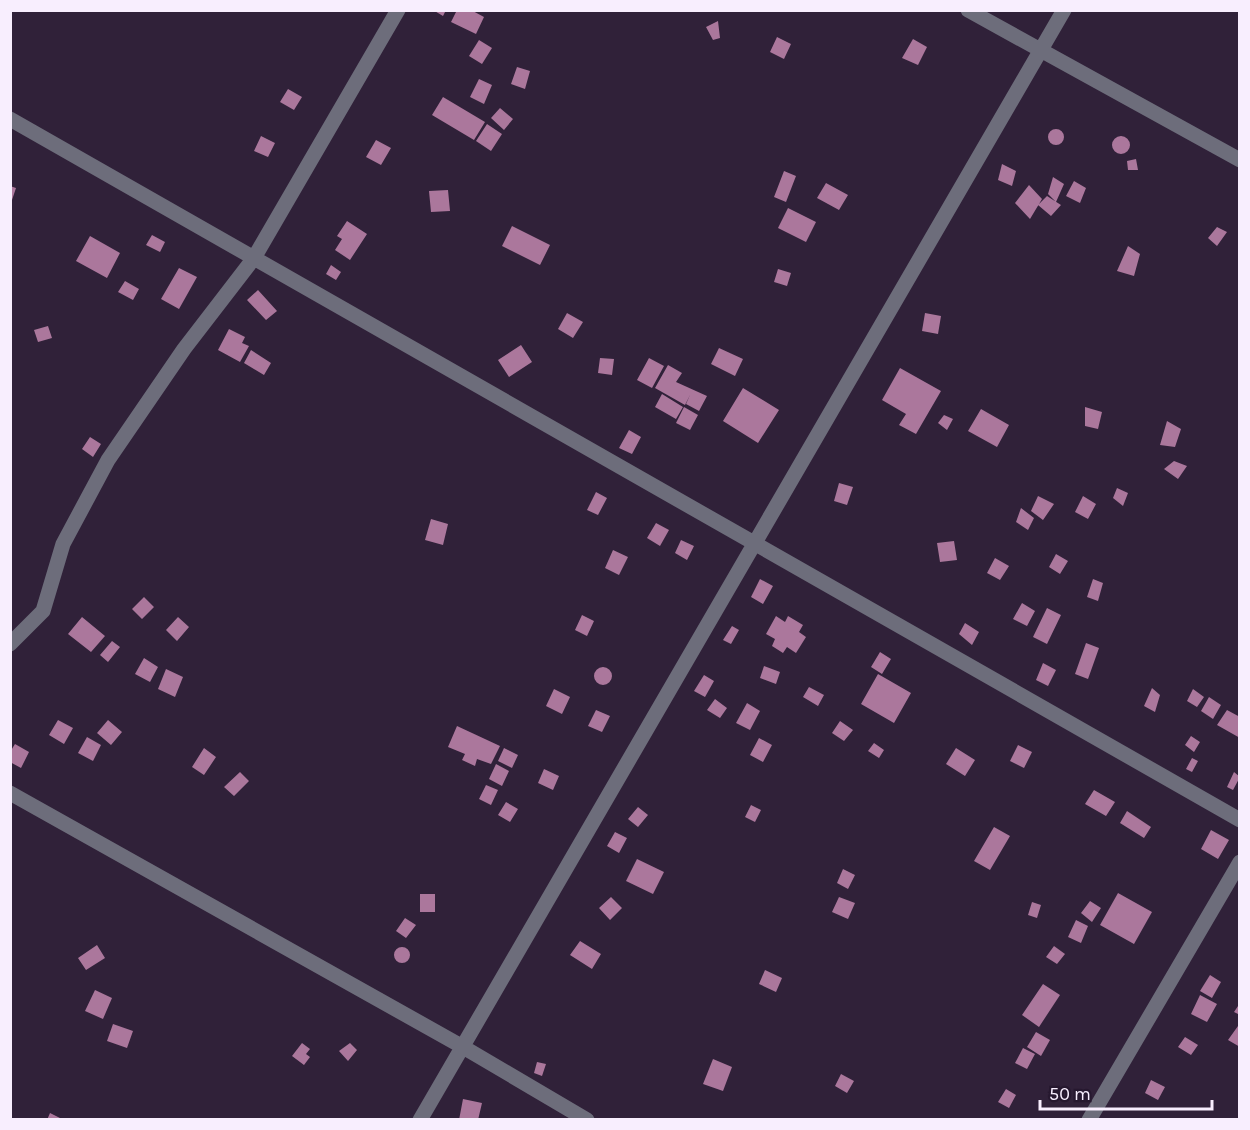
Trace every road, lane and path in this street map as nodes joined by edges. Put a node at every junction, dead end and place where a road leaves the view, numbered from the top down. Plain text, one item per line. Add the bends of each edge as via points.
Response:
1 (398, 10) edge
2 (968, 10) edge
3 (1064, 10) edge
4 (1040, 51) junction
5 (10, 119) edge
6 (1239, 160) edge
7 (254, 258) junction
8 (753, 543) junction
9 (10, 644) edge
10 (10, 793) edge
11 (1239, 820) edge
12 (1239, 862) edge
13 (463, 1047) junction
14 (420, 1119) edge
15 (587, 1119) edge
16 (1089, 1119) edge

1 - 7 street
2 - 4 street
3 - 4 street
4 - 6 street
4 - 8 street
5 - 7 street
7 - 8 street
7 - 9 street via 184,349 108,460 63,544 43,611
8 - 11 street
8 - 13 street
10 - 13 street
12 - 16 street
13 - 14 street
13 - 15 street

